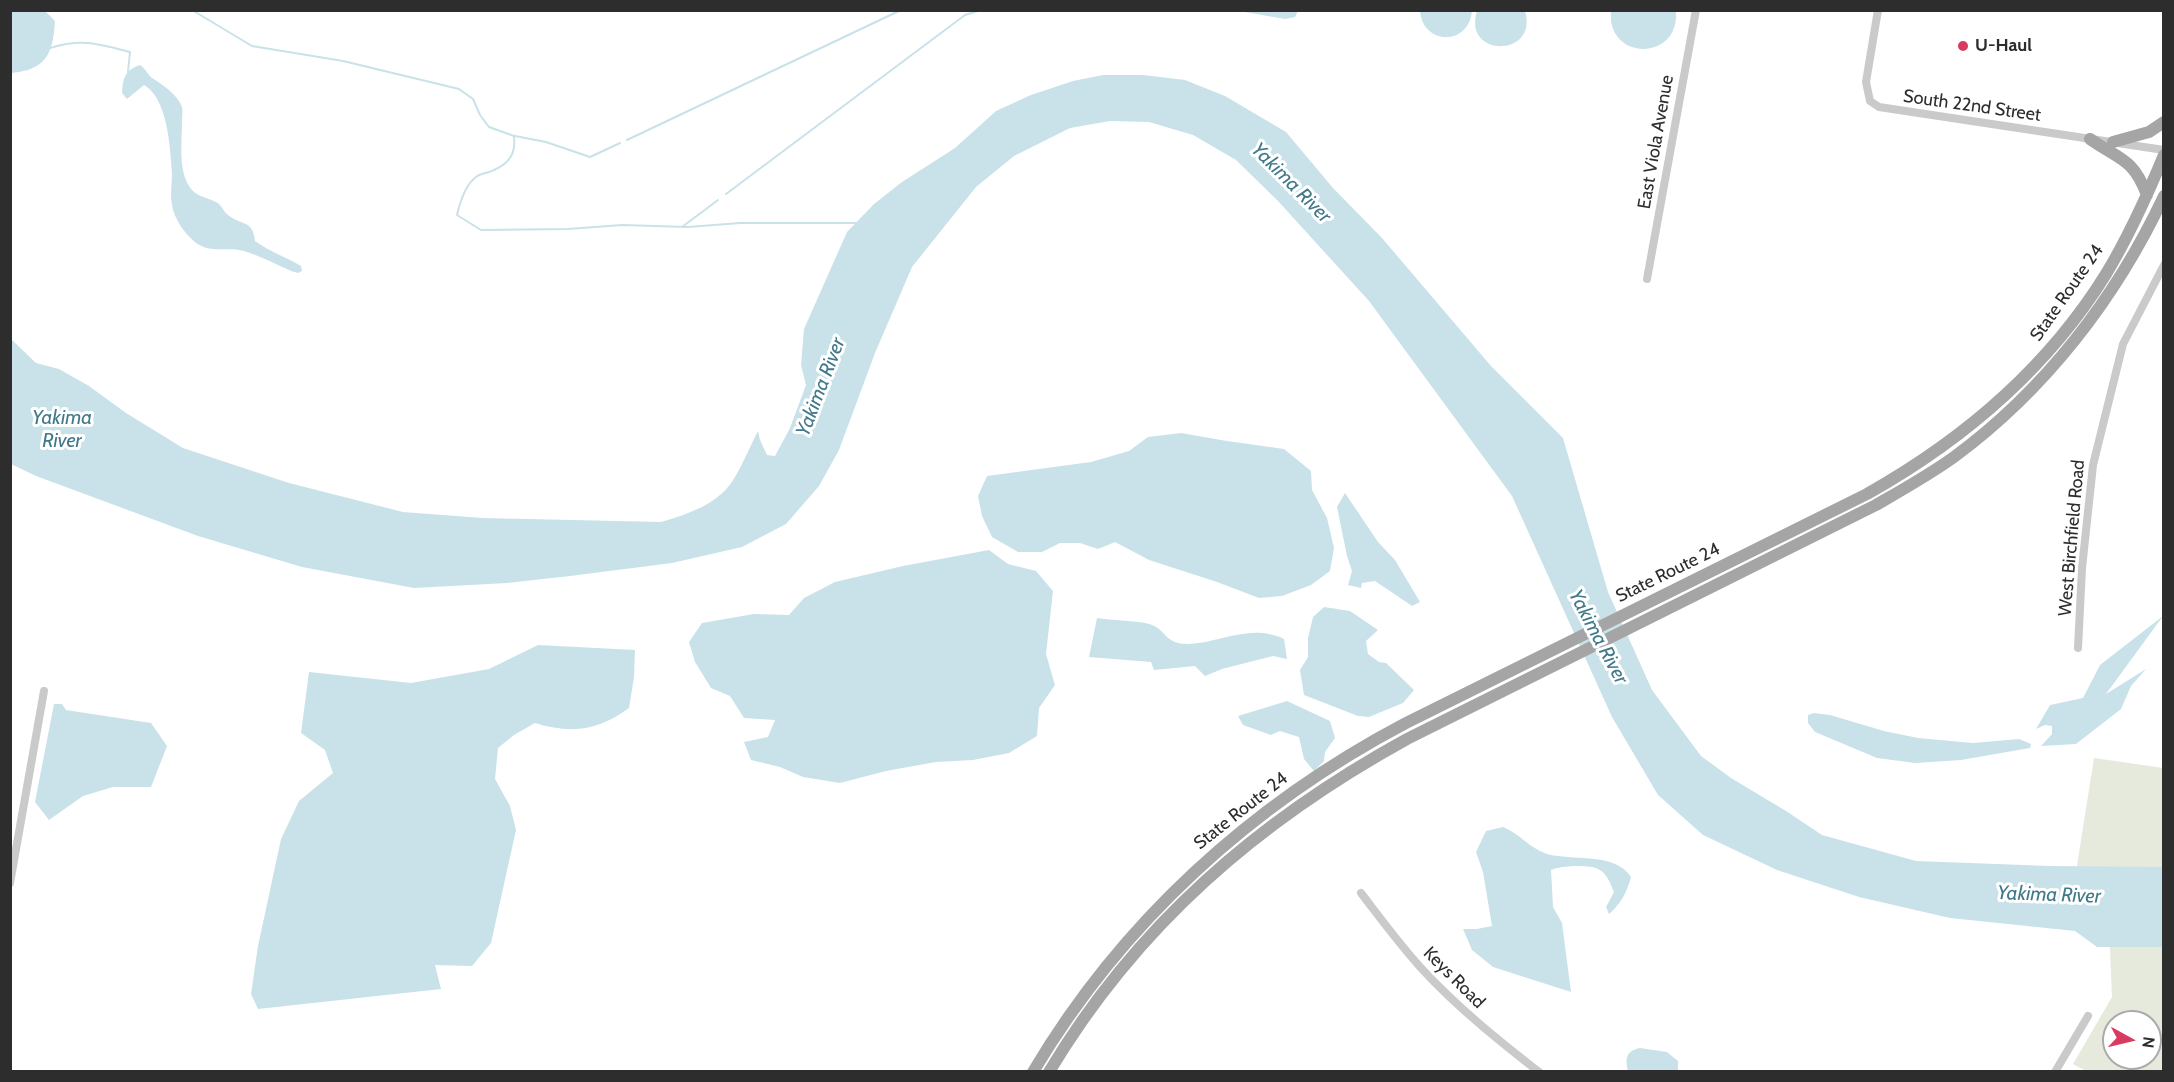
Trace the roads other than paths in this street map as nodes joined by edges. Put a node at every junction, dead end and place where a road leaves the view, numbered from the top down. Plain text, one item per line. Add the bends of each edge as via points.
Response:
1 (1696, 10) edge
2 (1878, 10) edge
3 (2163, 122) edge
4 (2090, 139) junction
5 (2113, 142) junction
6 (2163, 150) edge
7 (2163, 155) edge
8 (2147, 195) junction
9 (2163, 196) edge
10 (2163, 265) edge
11 (1647, 279) dead end
12 (2078, 648) dead end
13 (44, 691) dead end
14 (10, 883) edge
15 (1361, 893) dead end
16 (2088, 1016) dead end
17 (1034, 1071) edge
18 (1049, 1071) edge
19 (1539, 1071) edge
20 (2055, 1071) edge

1 - 11 street, East Viola Avenue
2 - 4 street, South 22nd Street via 1866,82 1870,101 1875,105
3 - 5 main road via 2149,132
4 - 5 street, South 22nd Street
4 - 8 main road via 2126,161
5 - 6 street, South 22nd Street
7 - 8 main road, State Route 24
8 - 17 main road, State Route 24 via 2106,273 2069,327 1986,413 1928,458 1867,494 1396,728 1284,798 1220,848 1135,931 1087,989
9 - 18 main road, State Route 24 via 2108,297 2051,369 1989,429 1934,470 1876,505 1407,739 1290,812 1212,874 1138,948
10 - 12 street, West Birchfield Road via 2123,344 2096,450 2087,514
13 - 14 street
15 - 19 street, Keys Road via 1423,970 1475,1021
16 - 20 street

